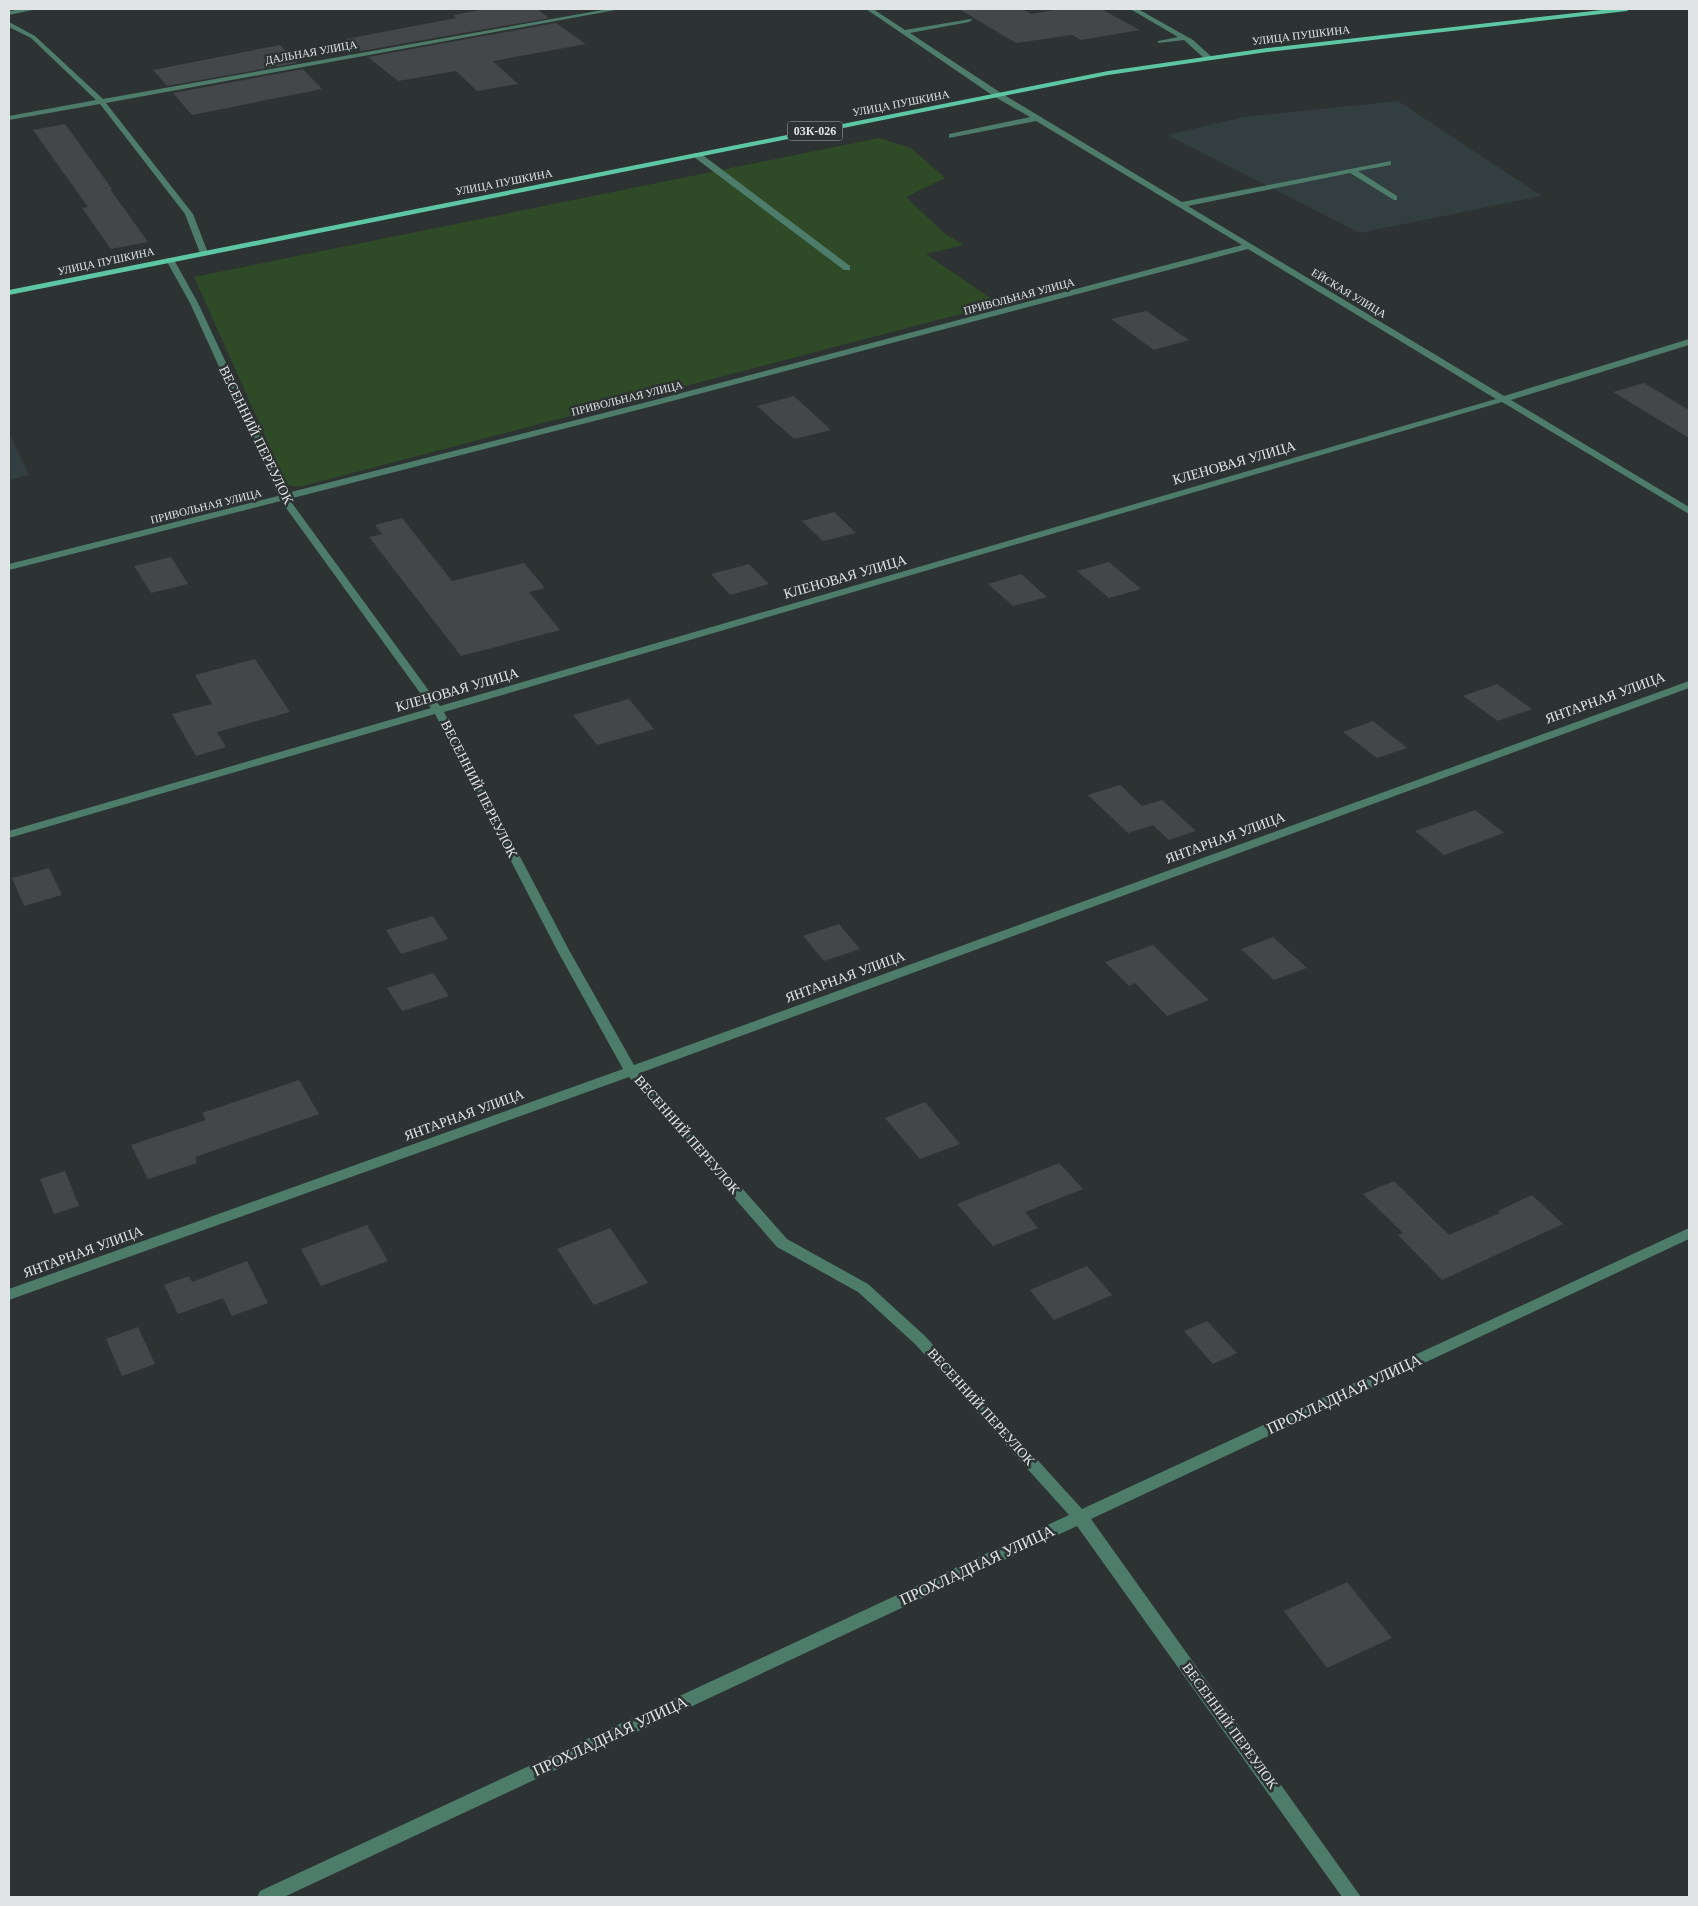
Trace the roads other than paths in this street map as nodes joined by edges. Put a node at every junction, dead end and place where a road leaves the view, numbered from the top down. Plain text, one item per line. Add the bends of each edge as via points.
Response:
1 (34, 9) edge
2 (618, 9) edge
3 (869, 9) edge
4 (1133, 9) edge
5 (1627, 9) edge
6 (9, 13) edge
7 (969, 20) dead end
8 (9, 24) edge
9 (903, 32) junction
10 (1185, 38) junction
11 (1160, 42) dead end
12 (1209, 58) junction
13 (998, 95) junction
14 (102, 102) junction
15 (9, 118) edge
16 (1038, 118) junction
17 (952, 136) dead end
18 (697, 155) junction
19 (1388, 163) dead end
20 (1351, 170) junction
21 (1394, 198) dead end
22 (1181, 205) junction
23 (1249, 246) junction
24 (204, 252) junction
25 (170, 260) junction
26 (847, 268) dead end
27 (9, 293) edge
28 (1689, 342) edge
29 (1504, 399) junction
30 (284, 498) junction
31 (1689, 511) edge
32 (9, 567) edge
33 (1689, 684) edge
34 (438, 710) junction
35 (9, 835) edge
36 (631, 1071) junction
37 (1689, 1233) edge
38 (9, 1295) edge
39 (1080, 1517) junction
40 (266, 1897) edge
41 (1352, 1897) edge

1 - 6 street
2 - 14 street, ДАЛЬНАЯ УЛИЦА
3 - 9 street, ЕЙСКАЯ УЛИЦА
4 - 10 street
5 - 12 main road, УЛИЦА ПУШКИНА / 03К-026
7 - 9 street
8 - 14 street via 33,37
9 - 13 street, ЕЙСКАЯ УЛИЦА
10 - 11 street
10 - 12 street
12 - 13 main road, УЛИЦА ПУШКИНА / 03К-026 via 1108,73
13 - 16 street, ЕЙСКАЯ УЛИЦА
13 - 18 main road, УЛИЦА ПУШКИНА / 03К-026
14 - 15 street, ДАЛЬНАЯ УЛИЦА
14 - 24 street via 189,214
16 - 17 street
16 - 22 street, ЕЙСКАЯ УЛИЦА
18 - 24 main road, УЛИЦА ПУШКИНА / 03К-026
18 - 26 street
19 - 20 street
20 - 21 street
20 - 22 street
22 - 23 street, ЕЙСКАЯ УЛИЦА
23 - 29 street, ЕЙСКАЯ УЛИЦА
23 - 30 street, ПРИВОЛЬНАЯ УЛИЦА via 654,403 319,486
24 - 25 main road, УЛИЦА ПУШКИНА / 03К-026
25 - 27 main road, УЛИЦА ПУШКИНА / 03К-026
25 - 30 street, ВЕСЕННИЙ ПЕРЕУЛОК via 194,303
28 - 29 street, КЛЕНОВАЯ УЛИЦА
29 - 31 street, ЕЙСКАЯ УЛИЦА
29 - 34 street, КЛЕНОВАЯ УЛИЦА
30 - 32 street, ПРИВОЛЬНАЯ УЛИЦА
30 - 34 street, ВЕСЕННИЙ ПЕРЕУЛОК
33 - 36 street, ЯНТАРНАЯ УЛИЦА
34 - 35 street, КЛЕНОВАЯ УЛИЦА
34 - 36 street, ВЕСЕННИЙ ПЕРЕУЛОК via 563,950
36 - 38 street, ЯНТАРНАЯ УЛИЦА
36 - 39 street, ВЕСЕННИЙ ПЕРЕУЛОК via 782,1243 863,1288 920,1340
37 - 39 street, ПРОХЛАДНАЯ УЛИЦА
39 - 40 street, ПРОХЛАДНАЯ УЛИЦА
39 - 41 street, ВЕСЕННИЙ ПЕРЕУЛОК

